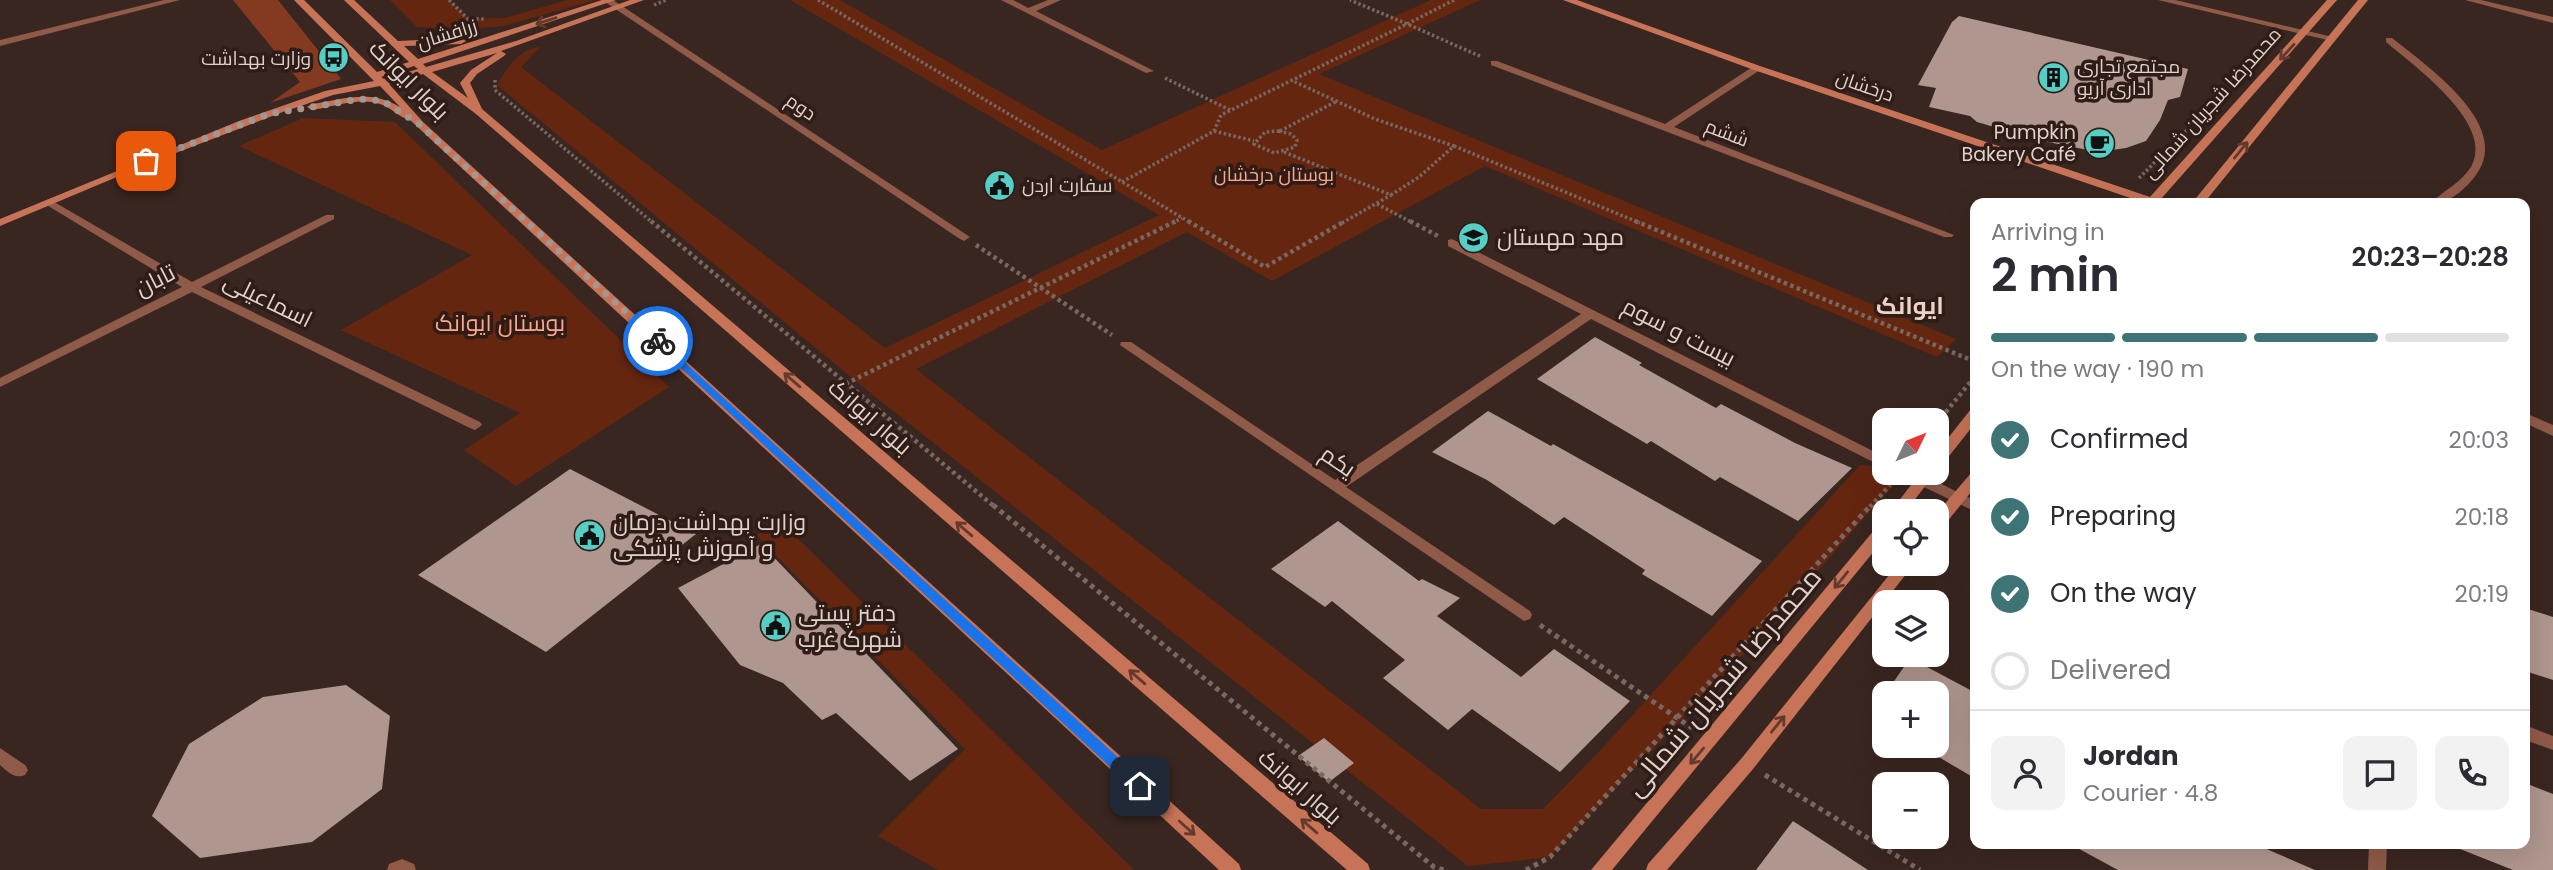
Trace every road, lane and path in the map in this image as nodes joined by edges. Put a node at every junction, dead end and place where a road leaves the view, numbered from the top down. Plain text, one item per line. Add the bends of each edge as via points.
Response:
1 (175, 0) edge
2 (299, 0) edge
3 (349, 0) edge
4 (449, 0) edge
5 (639, 0) edge
6 (818, 0) edge
7 (1006, 0) edge
8 (1056, 0) edge
9 (1350, 0) edge
10 (1454, 0) edge
11 (1568, 0) edge
12 (2163, 0) edge
13 (2332, 0) edge
14 (2363, 0) edge
15 (2470, 0) edge
16 (611, 2) edge
17 (1028, 11) junction
18 (486, 19) dead end
19 (2553, 20) edge
20 (1406, 24) junction
21 (2305, 31) junction
22 (508, 33) junction
23 (2332, 38) junction
24 (2389, 40) dead end
25 (0, 43) edge
26 (519, 43) junction
27 (394, 44) junction
28 (1494, 63) joint
29 (421, 66) junction
30 (1757, 68) junction
31 (1149, 71) joint
32 (498, 74) dead end
33 (378, 79) junction
34 (1293, 81) junction
35 (1338, 101) junction
36 (1230, 110) junction
37 (480, 112) junction
38 (269, 114) junction
39 (419, 124) junction
40 (1666, 128) junction
41 (1214, 131) junction
42 (1279, 131) junction
43 (1254, 141) junction
44 (1454, 146) junction
45 (1283, 152) junction
46 (1122, 182) junction
47 (1391, 195) junction
48 (2142, 198) edge
49 (2158, 198) edge
50 (2202, 198) edge
51 (2444, 198) edge
52 (49, 202) junction
53 (1377, 204) junction
54 (330, 217) dead end
55 (1182, 218) junction
56 (0, 223) edge
57 (1948, 235) dead end
58 (964, 237) joint
59 (1452, 243) joint
60 (190, 286) junction
61 (1038, 287) junction
62 (1591, 313) junction
63 (1126, 345) joint
64 (1970, 360) edge
65 (1970, 382) edge
66 (0, 383) edge
67 (845, 384) junction
68 (814, 399) junction
69 (1949, 408) edge
70 (1970, 420) edge
71 (2530, 420) edge
72 (475, 425) dead end
73 (2553, 431) edge
74 (1950, 445) edge
75 (1872, 456) edge
76 (1970, 483) edge
77 (1890, 485) edge
78 (1919, 485) edge
79 (1937, 485) edge
80 (1335, 487) junction
81 (1908, 499) edge
82 (1957, 499) junction
83 (1970, 504) edge
84 (1949, 509) edge
85 (1872, 543) edge
86 (1896, 576) edge
87 (1524, 615) joint
88 (1677, 718) junction
89 (2530, 734) edge
90 (1710, 740) junction
91 (2553, 743) edge
92 (0, 755) edge
93 (1747, 764) junction
94 (19, 770) dead end
95 (2378, 849) edge
96 (396, 870) edge
97 (407, 870) edge
98 (1233, 870) edge
99 (1361, 870) edge
100 (1444, 870) edge
101 (1527, 870) edge
102 (1600, 870) edge
103 (1655, 870) edge
104 (1920, 870) edge
105 (2377, 870) edge

1 - 25 street
2 - 33 main road, بلوار ایوانک
3 - 27 main road, بلوار ایوانک
4 - 18 path via 468,19
5 - 16 main road, زرافشان
6 - 46 path
7 - 17 street
8 - 17 street
9 - 20 path
10 - 20 path
11 - 30 main road, درخشان
12 - 21 street
13 - 21 main road, محمدرضا شجریان شمالی
14 - 23 main road
15 - 19 street
16 -> 22 main road, زرافشان
16 - 26 main road, زرافشان
16 - 58 street, دوم
17 - 31 street
20 - 28 path
20 - 34 path
21 - 23 street
21 -> 49 main road, محمدرضا شجریان شمالی
22 - 27 main road via 464,41
22 - 29 main road, زرافشان
50 -> 23 main road
24 - 51 street via 2458,102 2479,131 2481,156 2464,183
26 - 29 main road, زرافشان
26 - 37 main road via 465,83
27 - 29 main road, بلوار ایوانک
28 - 40 street, ششم
29 - 33 main road
29 - 37 main road, بلوار ایوانک
30 - 40 street
30 - 48 main road, درخشان
31 - 36 path
32 - 67 path via 495,90
33 - 38 main road
33 - 39 main road, بلوار ایوانک
34 - 35 path
34 - 36 path
35 - 42 path
35 - 44 path via 1376,120
36 - 41 path via 1221,115
68 -> 37 main road, بلوار ایوانک
38 - 39 main road via 360,99 383,101
38 - 52 main road
39 -> 98 main road, بلوار ایوانک
40 - 57 street, ششم
41 - 43 path
41 - 46 path
42 - 43 path via 1260,134
42 - 45 path via 1297,141
43 - 45 path via 1262,151
44 - 47 path
44 - 64 path
45 - 47 path
46 - 55 path
47 - 53 path
52 - 56 main road
52 - 60 street, اسماعیلی
53 - 55 path via 1265,267
53 - 59 path
54 - 60 street, تابان
55 - 61 path
58 - 61 path
59 - 62 street, بیست و سوم
60 - 66 street, تابان
60 - 72 street, اسماعیلی
61 - 63 path
61 - 67 path
62 - 75 street, بیست و سوم
62 - 80 street
63 - 80 street, یکم
65 - 69 path
67 - 68 path
67 - 100 path via 1434,867
99 -> 68 main road, بلوار ایوانک
70 - 74 main road
71 - 73 street
76 - 82 main road
77 - 88 path
78 - 81 main road
79 - 82 street
80 - 87 street, یکم
82 - 83 street
82 - 84 main road
85 -> 90 main road, محمدرضا شجریان شمالی
93 -> 86 main road
87 - 88 path
88 - 90 path
88 - 101 path via 1550,856
89 - 91 street
90 -> 102 main road, محمدرضا شجریان شمالی
92 - 94 street
93 - 103 main road
93 - 104 path
95 - 105 street
96 - 97 street

